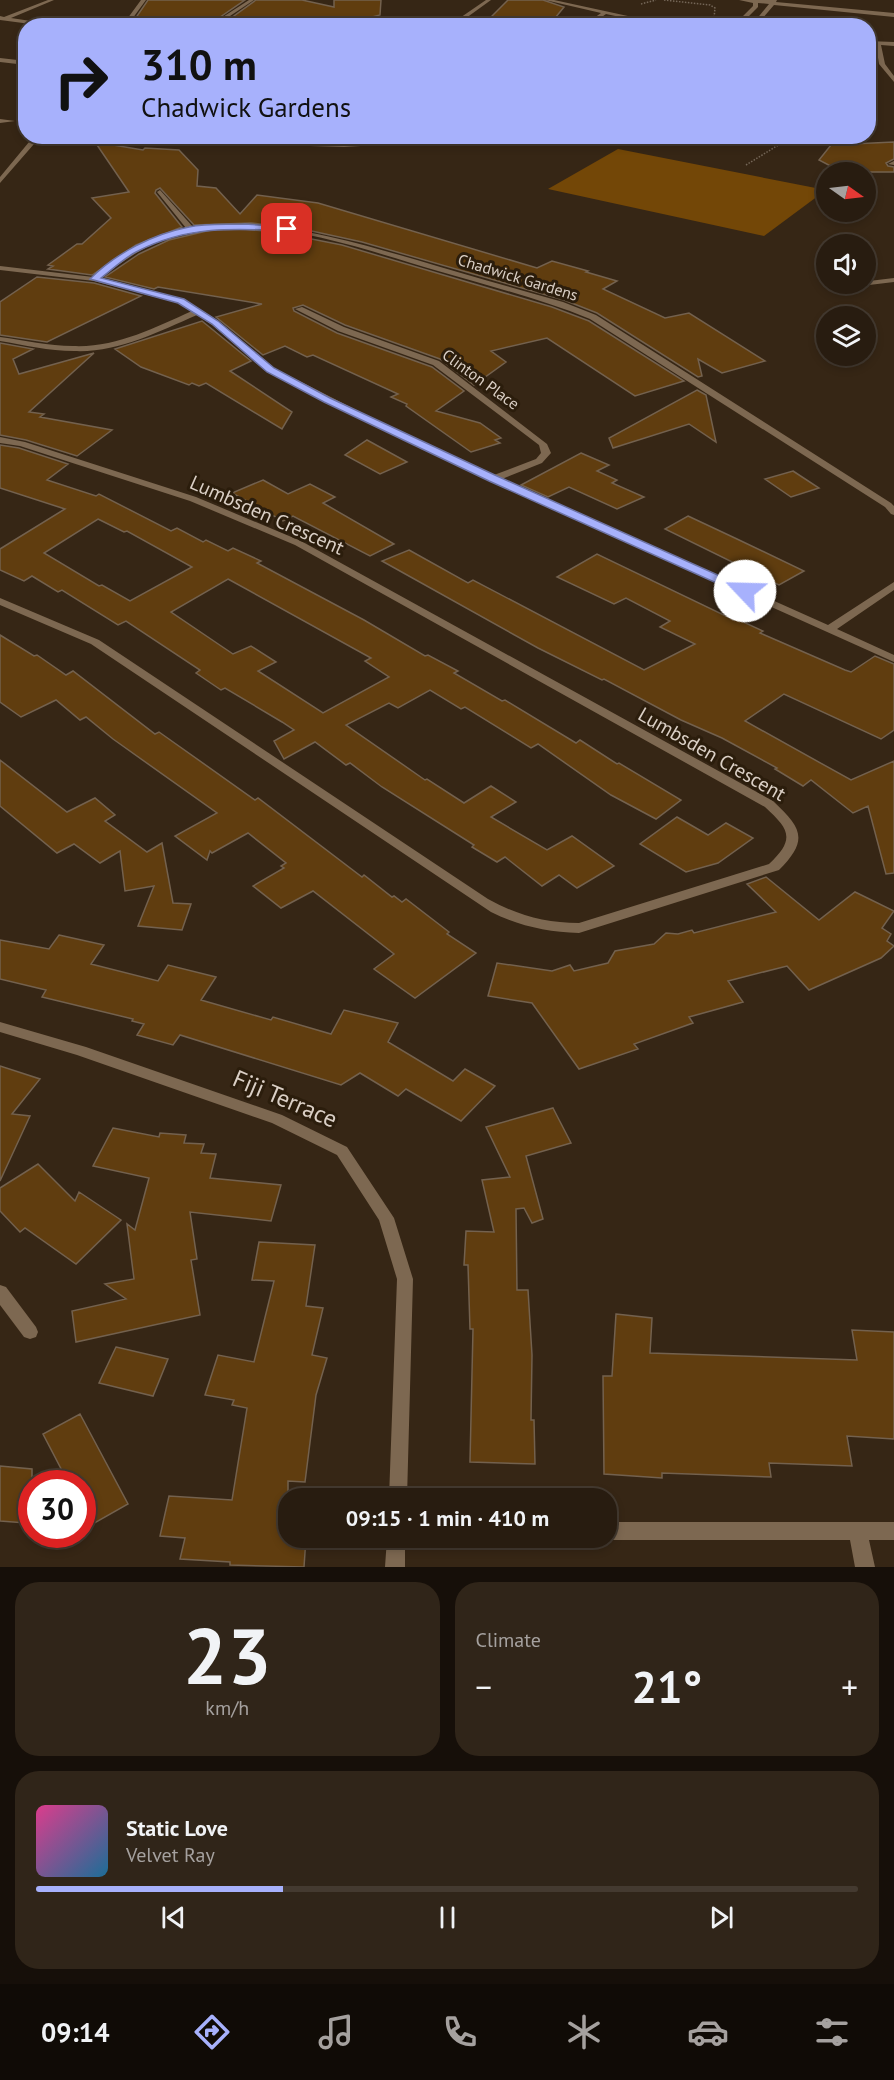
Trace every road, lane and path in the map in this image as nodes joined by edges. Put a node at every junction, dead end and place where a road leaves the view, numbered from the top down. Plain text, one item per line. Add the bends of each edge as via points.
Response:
1 (52, 0) edge
2 (144, 0) edge
3 (252, 0) edge
4 (489, 0) edge
5 (547, 0) edge
6 (664, 0) edge
7 (741, 0) edge
8 (754, 1) edge
9 (774, 2) edge
10 (606, 12) junction
11 (894, 15) edge
12 (130, 18) edge
13 (224, 18) edge
14 (461, 18) edge
15 (597, 18) edge
16 (634, 18) edge
17 (714, 18) edge
18 (744, 18) edge
19 (761, 18) edge
20 (1, 19) edge
21 (18, 21) edge
22 (878, 44) joint
23 (894, 44) edge
24 (0, 60) edge
25 (18, 62) edge
26 (894, 80) edge
27 (0, 120) edge
28 (12, 122) dead end
29 (32, 144) edge
30 (293, 144) edge
31 (372, 144) edge
32 (780, 144) edge
33 (746, 165) dead end
34 (0, 181) edge
35 (160, 192) dead end
36 (192, 229) junction
37 (0, 268) edge
38 (94, 279) junction
39 (894, 280) edge
40 (876, 282) edge
41 (298, 309) dead end
42 (200, 311) junction
43 (0, 339) edge
44 (0, 440) edge
45 (493, 479) junction
46 (894, 512) edge
47 (894, 585) edge
48 (0, 601) edge
49 (830, 629) junction
50 (894, 659) edge
51 (0, 1027) edge
52 (0, 1292) edge
53 (30, 1332) dead end
54 (398, 1488) edge
55 (617, 1531) edge
56 (858, 1531) junction
57 (894, 1531) edge
58 (395, 1548) edge
59 (394, 1567) edge
60 (865, 1567) edge

1 - 20 street
2 - 12 street
3 - 13 street
4 - 14 street
5 - 10 street
6 - 17 path via 710,5 715,8
7 - 8 street
8 - 9 street
8 - 18 street via 756,6
9 - 11 street
9 - 19 street
10 - 15 street
10 - 16 street
20 - 21 street
22 - 23 street
22 - 26 street via 882,64
24 - 25 street
27 - 28 street
29 - 34 street
30 - 31 street
32 - 33 path
35 - 36 street
36 - 38 street, Chadwick Gardens via 134,249
36 - 46 street, Chadwick Gardens via 255,227 331,237 560,304 592,317
37 - 38 street
38 - 42 street via 181,301
39 - 40 street
41 - 45 street, Clinton Place via 436,363 543,444 546,453 539,461
42 - 43 street via 127,341 101,347 74,349
42 - 45 street via 271,370
44 - 48 street, Lumbsden Crescent via 193,499 298,543 769,804 788,821 795,837 790,853 774,867 579,928 548,928 511,918 95,642
45 - 49 street
47 - 49 street
49 - 50 street
51 - 54 street, Fiji Terrace via 277,1119 342,1151 386,1218 405,1279
52 - 53 street
55 - 56 street
56 - 57 street
56 - 60 street
58 - 59 street

